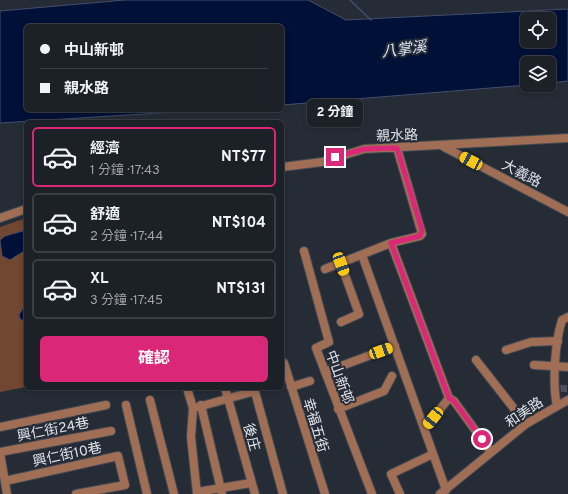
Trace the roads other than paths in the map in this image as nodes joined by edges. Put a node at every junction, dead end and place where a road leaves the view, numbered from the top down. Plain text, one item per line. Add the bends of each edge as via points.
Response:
1 (568, 138) edge
2 (443, 146) junction
3 (397, 148) junction
4 (284, 166) edge
5 (24, 210) edge
6 (568, 212) edge
7 (0, 218) edge
8 (391, 243) junction
9 (304, 251) dead end
10 (362, 255) junction
11 (341, 264) junction
12 (326, 269) dead end
13 (568, 317) edge
14 (341, 322) dead end
15 (558, 341) junction
16 (396, 346) junction
17 (506, 350) dead end
18 (476, 360) dead end
19 (284, 363) dead end
20 (534, 366) dead end
21 (556, 366) junction
22 (568, 367) edge
23 (325, 372) junction
24 (392, 376) dead end
25 (310, 381) dead end
26 (291, 387) junction
27 (188, 390) edge
28 (226, 390) edge
29 (251, 390) edge
30 (254, 390) edge
31 (228, 397) junction
32 (449, 398) junction
33 (150, 400) dead end
34 (568, 400) edge
35 (106, 405) dead end
36 (201, 405) junction
37 (126, 406) dead end
38 (558, 406) junction
39 (193, 408) junction
40 (338, 409) junction
41 (526, 424) junction
42 (0, 427) edge
43 (425, 428) junction
44 (111, 430) dead end
45 (0, 452) edge
46 (491, 452) junction
47 (433, 454) junction
48 (5, 481) junction
49 (252, 483) junction
50 (5, 492) edge
51 (222, 492) edge
52 (443, 492) edge
53 (197, 493) edge
54 (76, 494) edge
55 (147, 494) edge
56 (174, 494) edge
57 (255, 494) edge
58 (284, 494) edge
59 (324, 494) edge
60 (372, 494) edge
61 (400, 494) edge

1 - 2 street, 親水路
2 - 3 street, 親水路
2 - 6 street, 大義路
3 - 4 street, 親水路 via 364,149 322,162
3 - 8 street via 422,230 420,236
5 - 7 street
8 - 10 street
8 - 32 street
9 - 23 street, 中山新邨 via 330,342 316,348
10 - 11 street
10 - 16 street
11 - 12 street
11 - 14 street via 359,314
13 - 15 street via 562,320
15 - 17 street via 531,342
15 - 21 street
16 - 23 street
16 - 43 street
18 - 41 street
19 - 26 street, 幸福五街
20 - 21 street
21 - 22 street
21 - 38 street via 555,396
23 - 40 street, 中山新邨
24 - 40 street via 384,391
25 - 26 street
26 - 59 street, 幸福五街
27 - 39 street
28 - 31 street, 後庄
29 - 31 street
30 - 58 street, 後庄
31 - 36 street
31 - 49 street, 後庄
32 - 43 street
32 - 46 street via 454,401
33 - 56 street
34 - 38 street, 和美路
35 - 42 street
36 - 39 street
36 - 51 street
37 - 55 street
38 - 41 street, 和美路
39 - 53 street via 191,438
40 - 60 street, 中山新邨
41 - 46 street, 和美路
43 - 47 street
44 - 45 street, 興仁街24巷
45 - 48 street
46 - 52 street, 和美路
47 - 52 street
47 - 61 street via 391,474
48 - 50 street
48 - 54 street, 興仁街10巷 via 118,456 124,485
49 - 51 street
49 - 57 street, 後庄
51 - 53 street

